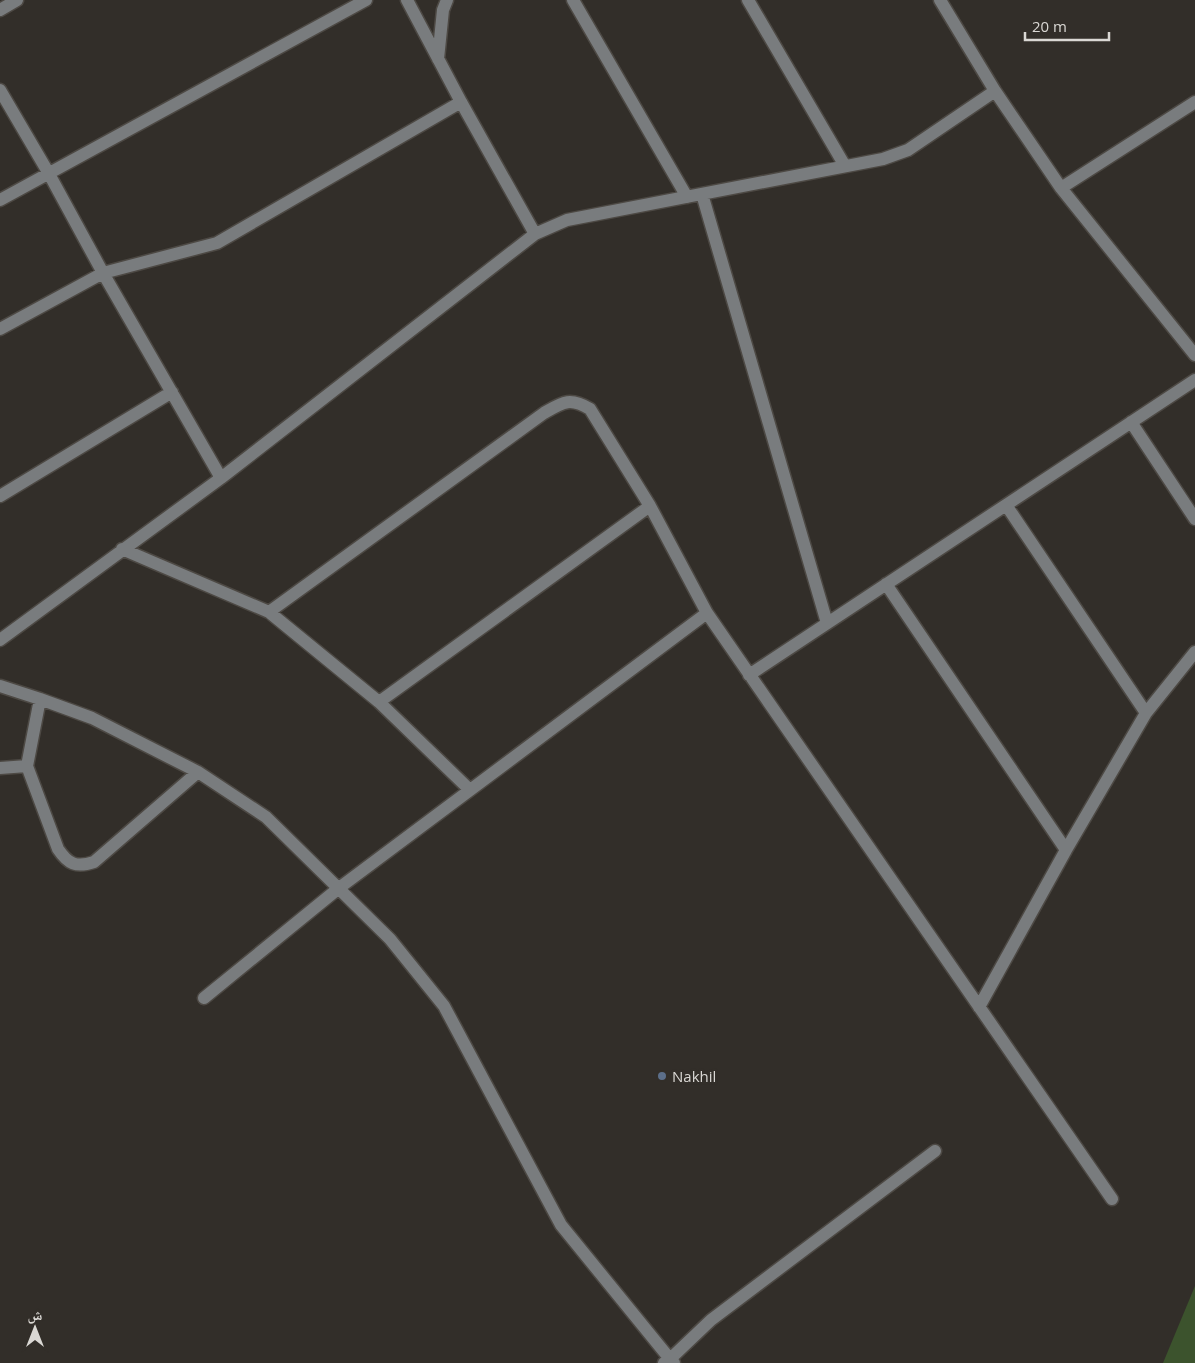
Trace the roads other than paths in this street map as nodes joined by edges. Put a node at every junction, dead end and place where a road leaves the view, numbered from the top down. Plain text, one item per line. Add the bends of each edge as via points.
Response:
1 (17, 0) edge
2 (366, 0) edge
3 (407, 0) edge
4 (447, 0) edge
5 (573, 0) edge
6 (748, 0) edge
7 (940, 0) edge
8 (0, 10) edge
9 (438, 59) junction
10 (0, 90) edge
11 (995, 91) junction
12 (461, 102) junction
13 (1195, 102) edge
14 (845, 166) junction
15 (48, 172) junction
16 (1061, 188) junction
17 (702, 194) junction
18 (687, 197) junction
19 (0, 200) edge
20 (535, 234) junction
21 (102, 273) junction
22 (0, 329) edge
23 (1195, 355) edge
24 (1195, 380) edge
25 (172, 392) junction
26 (1131, 422) junction
27 (221, 478) junction
28 (0, 496) edge
29 (1006, 505) junction
30 (650, 506) junction
31 (1195, 519) edge
32 (122, 550) junction
33 (886, 584) junction
34 (269, 612) junction
35 (707, 613) junction
36 (827, 623) junction
37 (0, 640) edge
38 (1195, 652) edge
39 (749, 675) junction
40 (0, 686) edge
41 (40, 699) junction
42 (379, 702) junction
43 (1146, 713) junction
44 (27, 766) junction
45 (0, 768) edge
46 (198, 772) junction
47 (470, 790) junction
48 (1066, 850) junction
49 (339, 888) junction
50 (204, 998) dead end
51 (979, 1007) junction
52 (935, 1151) dead end
53 (1112, 1199) dead end
54 (669, 1362) edge

1 - 8 street
2 - 15 street
3 - 9 street
4 - 9 street
5 - 18 street
6 - 14 street
7 - 11 street
9 - 12 street
10 - 15 street
11 - 14 street via 908,150 883,159
11 - 16 street
12 - 20 street
12 - 21 street via 217,243
13 - 16 street
14 - 17 street
15 - 19 street
15 - 21 street
16 - 23 street
17 - 18 street
17 - 36 street
18 - 20 street via 567,220
20 - 27 street
21 - 22 street
21 - 25 street
24 - 26 street
25 - 27 street
25 - 28 street
26 - 29 street
26 - 31 street
27 - 32 street
29 - 33 street
29 - 43 street
30 - 34 street via 590,409 578,402 562,403 536,418
30 - 35 street
30 - 42 street
32 - 34 street
32 - 37 street
33 - 36 street
33 - 48 street
34 - 42 street
35 - 39 street
35 - 47 street
36 - 39 street
38 - 43 street
39 - 51 street
40 - 41 street
41 - 44 street
41 - 46 street via 92,718
42 - 47 street
43 - 48 street
44 - 45 street
44 - 46 street via 58,849 64,858 84,865 94,862
46 - 49 street via 266,817
47 - 49 street
48 - 51 street
49 - 50 street
49 - 54 street via 390,939 444,1006 561,1225
51 - 53 street
52 - 54 street via 711,1320

